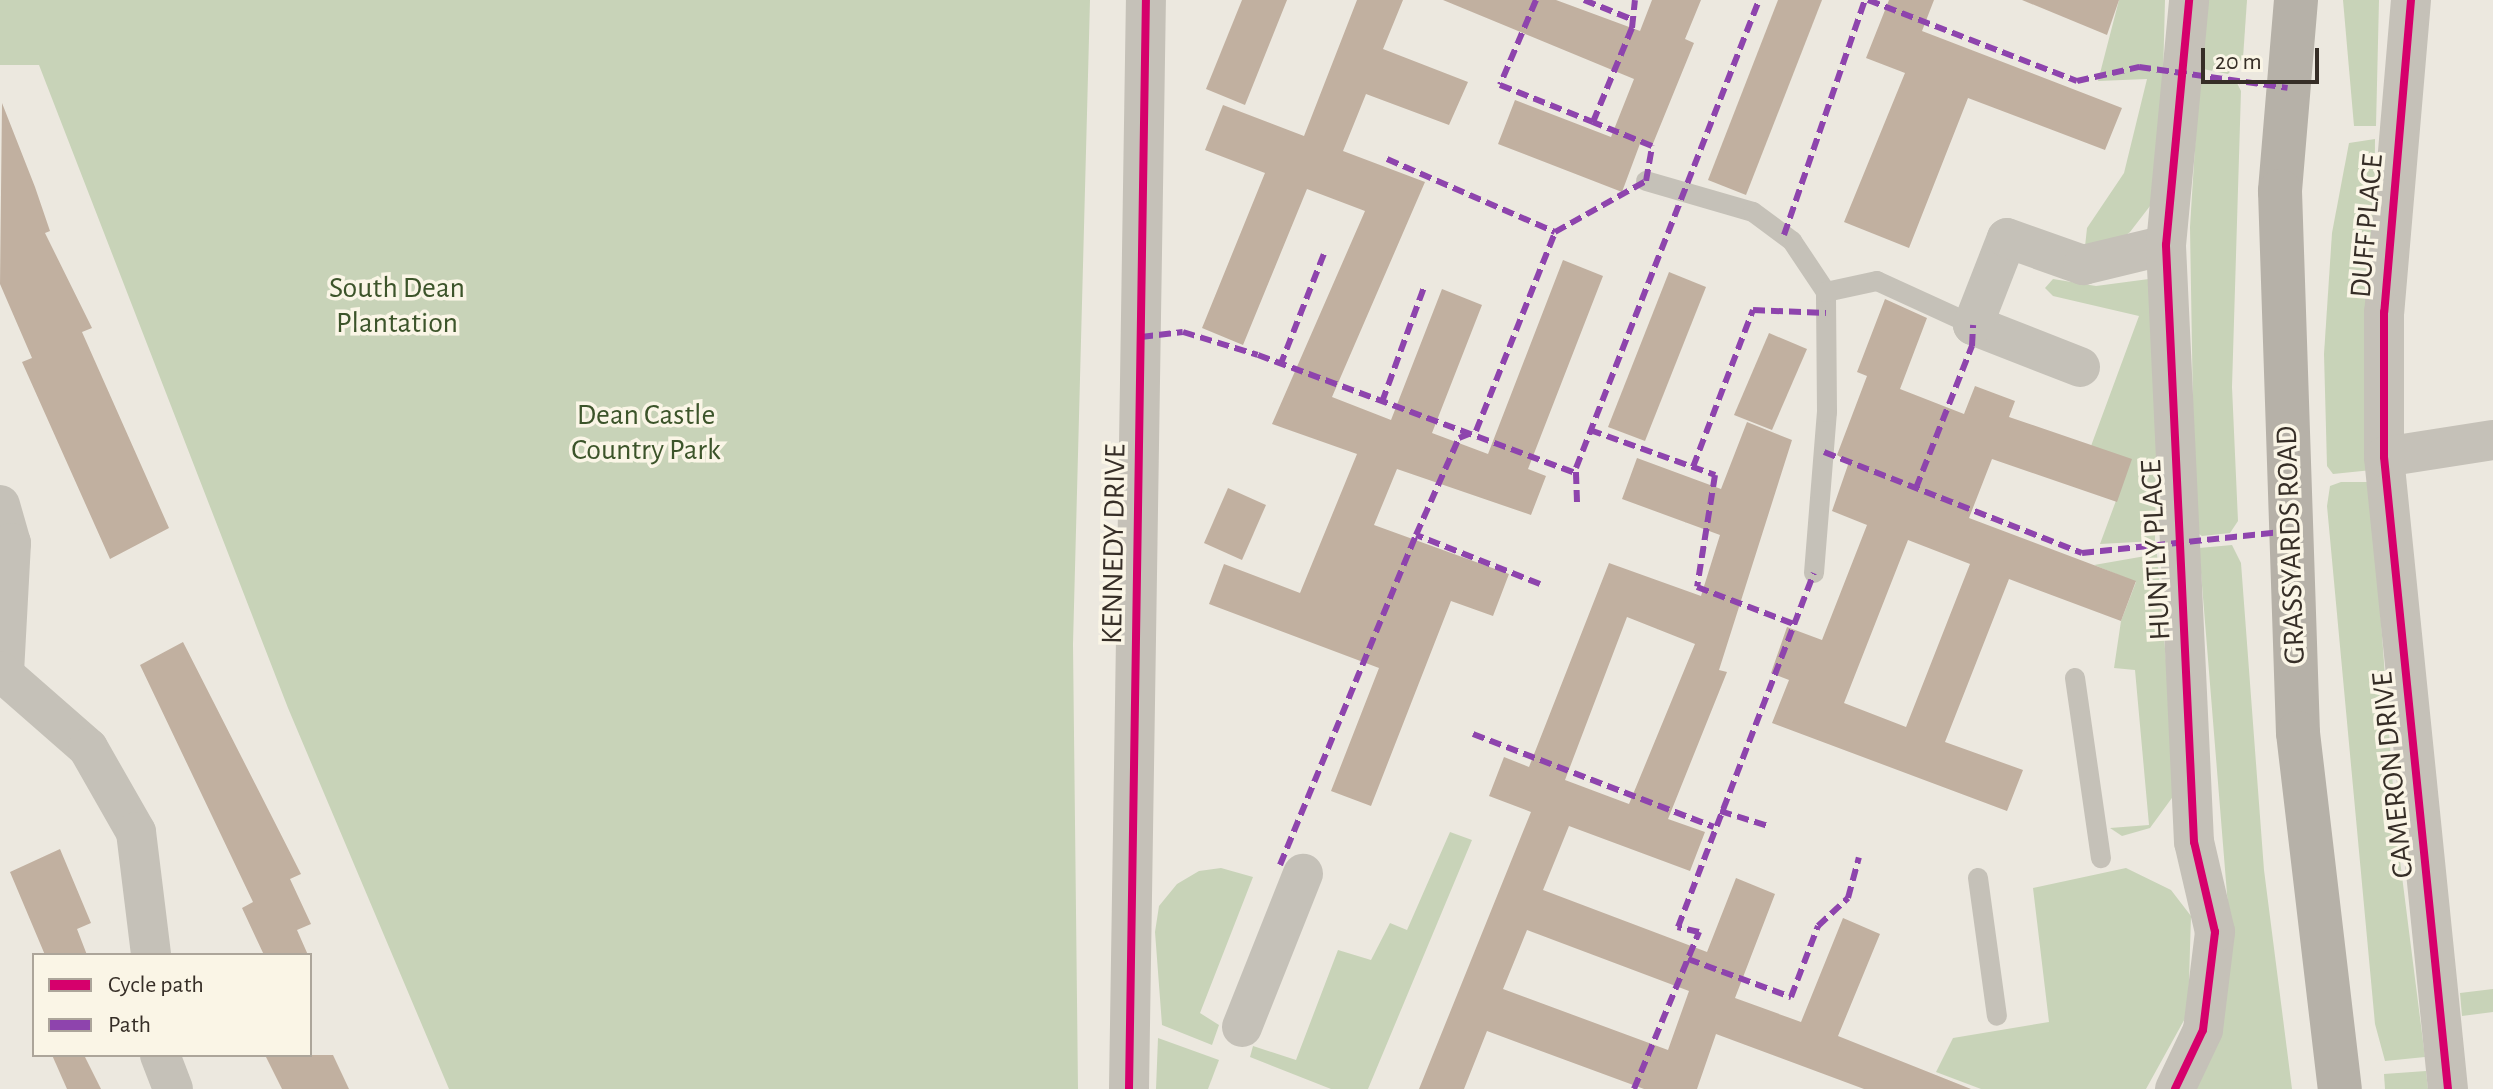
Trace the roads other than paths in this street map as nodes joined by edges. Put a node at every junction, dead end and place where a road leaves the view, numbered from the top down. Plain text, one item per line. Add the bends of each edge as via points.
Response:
1 (1146, 0) edge
2 (2189, 0) edge
3 (2296, 0) edge
4 (2411, 0) edge
5 (1646, 181) dead end
6 (2166, 245) junction
7 (1826, 292) junction
8 (1973, 325) junction
9 (2080, 367) dead end
10 (2493, 440) edge
11 (2384, 457) junction
12 (0, 505) edge
13 (1814, 573) dead end
14 (2, 671) edge
15 (2075, 678) dead end
16 (2101, 858) dead end
17 (1303, 874) dead end
18 (1978, 878) dead end
19 (151, 953) edge
20 (1997, 1016) dead end
21 (1242, 1027) dead end
22 (161, 1057) edge
23 (173, 1089) edge
24 (1129, 1089) edge
25 (2175, 1089) edge
26 (2340, 1089) edge
27 (2448, 1089) edge

1 - 24 street, KENNEDY DRIVE
2 - 6 street, HUNTLY PLACE
3 - 26 main road, GRASSYARDS ROAD via 2280,191 2298,733
4 - 11 street, DUFF PLACE via 2384,312
5 - 7 lane via 1753,212 1792,241
6 - 8 street via 2083,265 2007,238
6 - 25 street, HUNTLY PLACE via 2194,842 2215,932 2203,1030
7 - 8 lane via 1877,281
7 - 13 lane via 1827,412
8 - 9 street
10 - 11 street
11 - 27 street, CAMERON DRIVE
12 - 14 street via 11,543
14 - 19 street via 88,748 136,832
15 - 16 lane
17 - 21 street
18 - 20 lane
22 - 23 street

